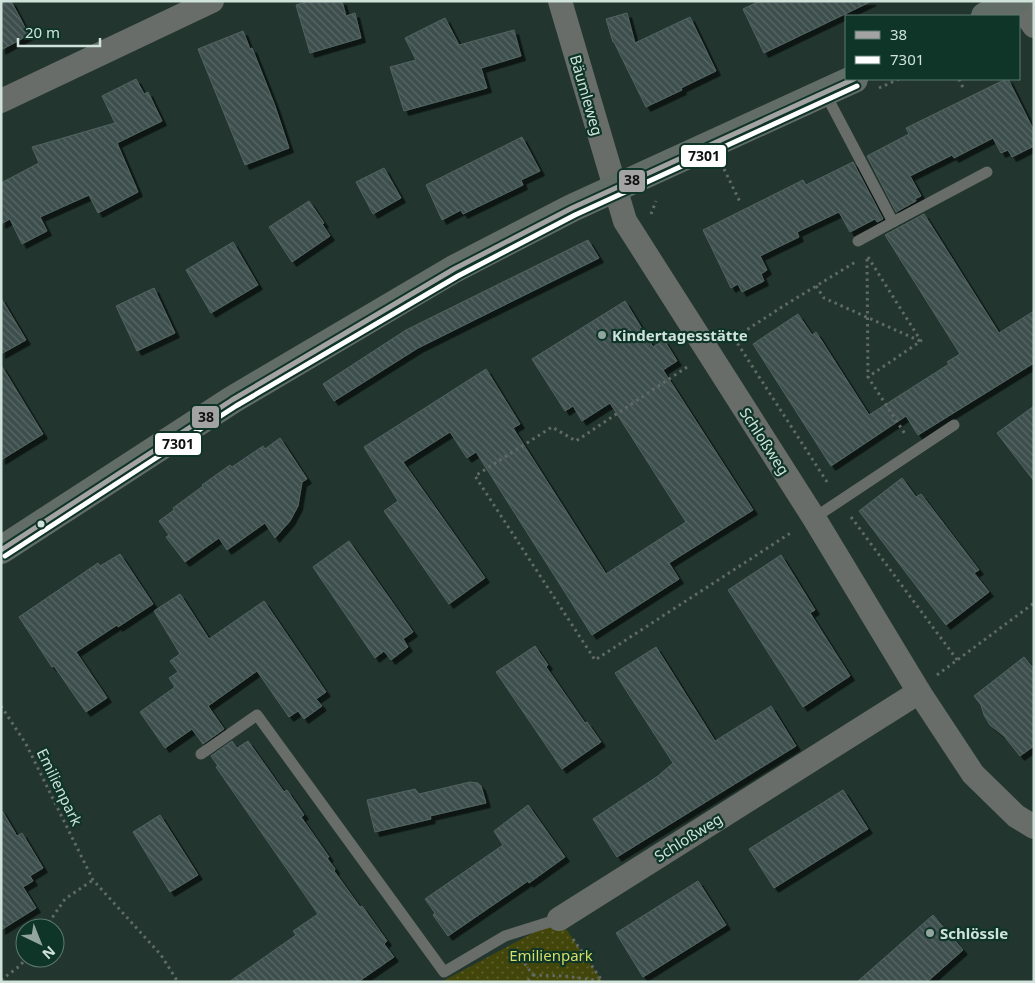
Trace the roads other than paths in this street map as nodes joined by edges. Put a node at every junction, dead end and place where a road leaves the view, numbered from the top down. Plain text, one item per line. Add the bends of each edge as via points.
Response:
1 (212, 1) edge
2 (560, 1) edge
3 (1016, 1) edge
4 (986, 15) edge
5 (1034, 26) edge
6 (864, 84) edge
7 (825, 93) junction
8 (1, 101) edge
9 (987, 172) dead end
10 (614, 189) junction
11 (892, 222) junction
12 (858, 241) dead end
13 (954, 425) dead end
14 (814, 518) junction
15 (1, 550) edge
16 (926, 685) junction
17 (201, 754) dead end
18 (1034, 827) edge
19 (559, 919) joint

1 - 8 street
2 - 10 street, Bäumleweg
3 - 4 main road
3 - 5 street
6 - 7 main road
7 - 10 main road
7 - 11 lane
9 - 11 lane
10 - 14 street, Schloßweg via 625,221
10 - 15 main road via 445,274 232,400
11 - 12 lane
13 - 14 lane
14 - 16 street, Schloßweg
16 - 18 street, Schloßweg via 973,774 1016,816
16 - 19 street, Schloßweg
17 - 19 lane via 257,715 444,972 505,936

